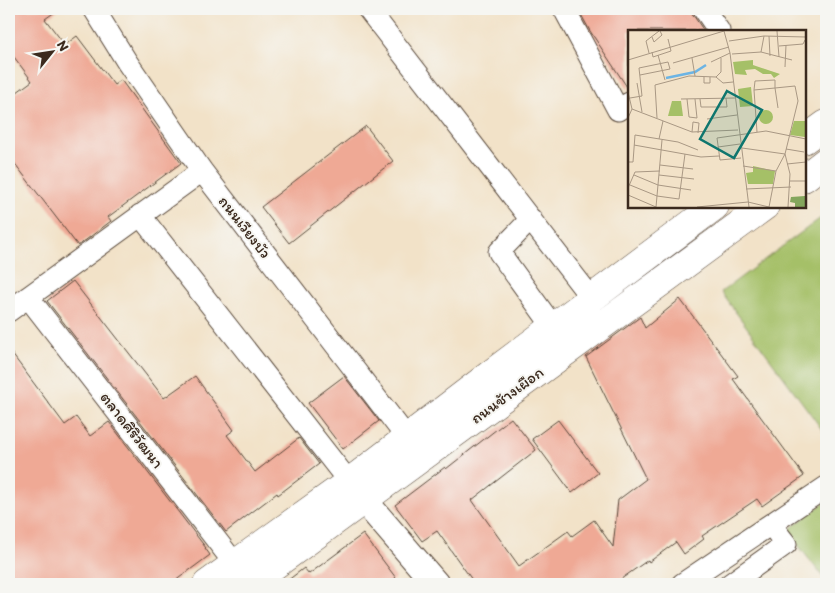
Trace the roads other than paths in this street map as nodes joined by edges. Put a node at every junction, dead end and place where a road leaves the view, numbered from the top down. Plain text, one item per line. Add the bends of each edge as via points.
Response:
1 (94, 9) edge
2 (368, 9) edge
3 (564, 9) edge
4 (704, 9) edge
5 (718, 30) edge
6 (628, 104) edge
7 (826, 124) edge
8 (805, 139) edge
9 (826, 161) edge
10 (202, 171) junction
11 (805, 177) edge
12 (712, 208) edge
13 (762, 208) edge
14 (140, 216) junction
15 (531, 219) junction
16 (28, 297) junction
17 (592, 299) junction
18 (9, 311) edge
19 (554, 328) junction
20 (407, 438) junction
21 (826, 487) edge
22 (357, 491) junction
23 (771, 525) junction
24 (242, 574) edge
25 (207, 584) edge
26 (436, 584) edge
27 (682, 584) edge
28 (730, 584) edge

1 - 10 street, ถนนเวียงบัว via 126,62
2 - 15 street
3 - 6 street via 618,110
4 - 5 street
7 - 8 main road
9 - 11 main road
10 - 14 street
10 - 20 street, ถนนเวียงบัว
12 - 17 main road, ถนนช้างเผือก
13 - 22 main road, ถนนช้างเผือก
14 - 16 street
14 - 22 street
15 - 17 street
15 - 19 street via 499,252
16 - 18 street
16 - 24 street, ตลาดศิริวัฒนา
17 - 19 main road, ถนนช้างเผือก
19 - 20 main road, ถนนช้างเผือก
20 - 22 main road, ถนนช้างเผือก
21 - 23 street
22 - 24 main road, ถนนช้างเผือก
22 - 26 street
23 - 27 street
23 - 28 street via 786,544
24 - 25 main road, ถนนช้างเผือก

